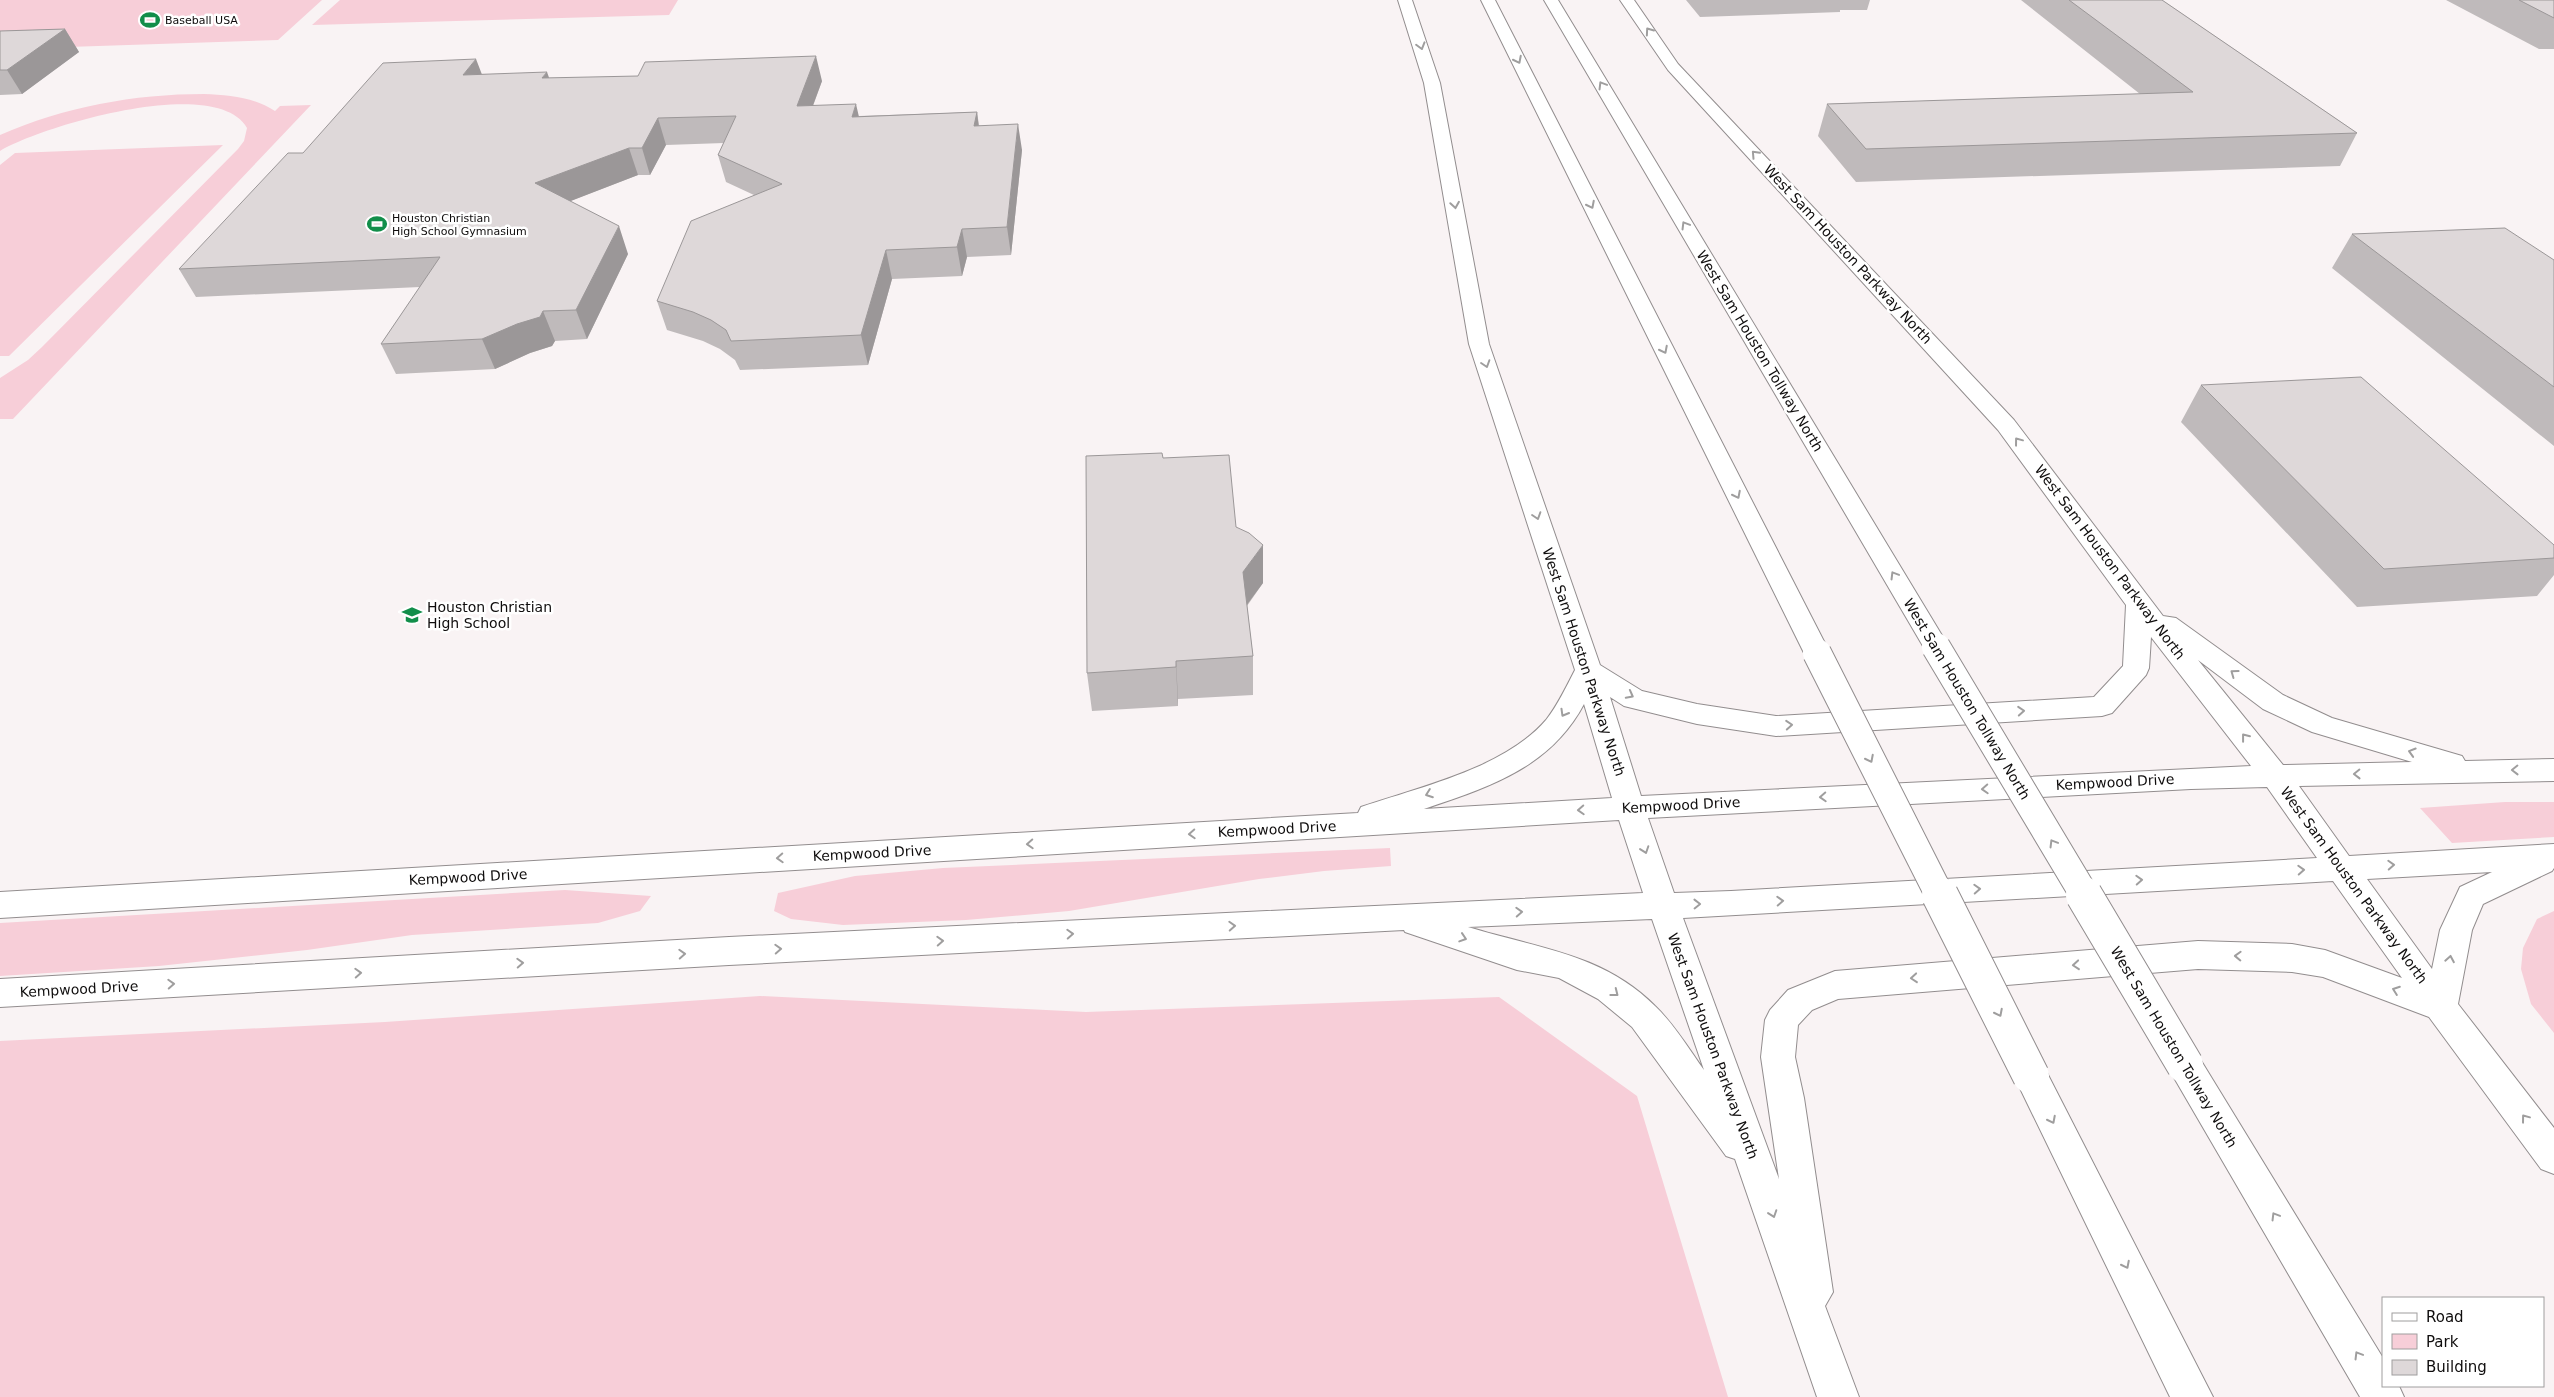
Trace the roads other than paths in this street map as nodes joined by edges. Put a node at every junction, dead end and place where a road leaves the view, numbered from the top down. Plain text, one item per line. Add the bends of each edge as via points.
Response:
1 (1405, 0) edge
2 (1488, 0) edge
3 (1551, 0) edge
4 (1627, 0) edge
5 (2139, 604) junction
6 (1588, 670) junction
7 (2554, 770) edge
8 (2476, 771) junction
9 (2275, 776) junction
10 (1630, 808) junction
11 (1344, 825) junction
12 (2553, 856) edge
13 (2342, 868) junction
14 (1663, 904) junction
15 (0, 905) edge
16 (1400, 918) junction
17 (0, 993) edge
18 (2441, 1007) junction
19 (2554, 1157) edge
20 (1757, 1168) junction
21 (1822, 1351) junction
22 (1838, 1397) edge
23 (2192, 1397) edge
24 (2384, 1397) edge

1 -> 6 main road, West Sam Houston Parkway North via 1432,83 1479,344
2 -> 23 main road, bridge
24 -> 3 main road, West Sam Houston Tollway North, bridge
5 -> 4 main road, West Sam Houston Parkway North via 2006,425 1673,66
6 -> 5 main road via 1634,699 1696,714 1776,726 2102,706 2136,668
8 -> 5 main road via 2322,725 2273,702
9 -> 5 main road, West Sam Houston Parkway North
6 - 10 main road, West Sam Houston Parkway North
6 -> 11 main road via 1556,728 1530,750 1495,770
7 -> 8 main road, Kempwood Drive
8 -> 9 main road, Kempwood Drive
9 -> 10 main road, Kempwood Drive
9 - 13 main road, West Sam Houston Parkway North
10 -> 11 main road, Kempwood Drive
10 -> 14 main road, West Sam Houston Parkway North
11 -> 15 main road, Kempwood Drive
13 -> 12 main road, Kempwood Drive
18 -> 12 main road via 2456,930 2471,896
14 -> 13 main road, Kempwood Drive via 1741,903
13 - 18 main road, West Sam Houston Parkway North
16 -> 14 main road, Kempwood Drive
14 - 20 main road, West Sam Houston Parkway North
17 -> 16 main road, Kempwood Drive via 729,951
16 -> 20 main road via 1517,956 1565,966 1610,989 1644,1017
19 -> 18 main road, West Sam Houston Parkway North
18 -> 21 main road via 2325,964 2292,958 2198,955 1835,985 1800,1000 1782,1020 1778,1057
20 -> 21 main road, West Sam Houston Parkway North
21 - 22 main road, West Sam Houston Parkway North

